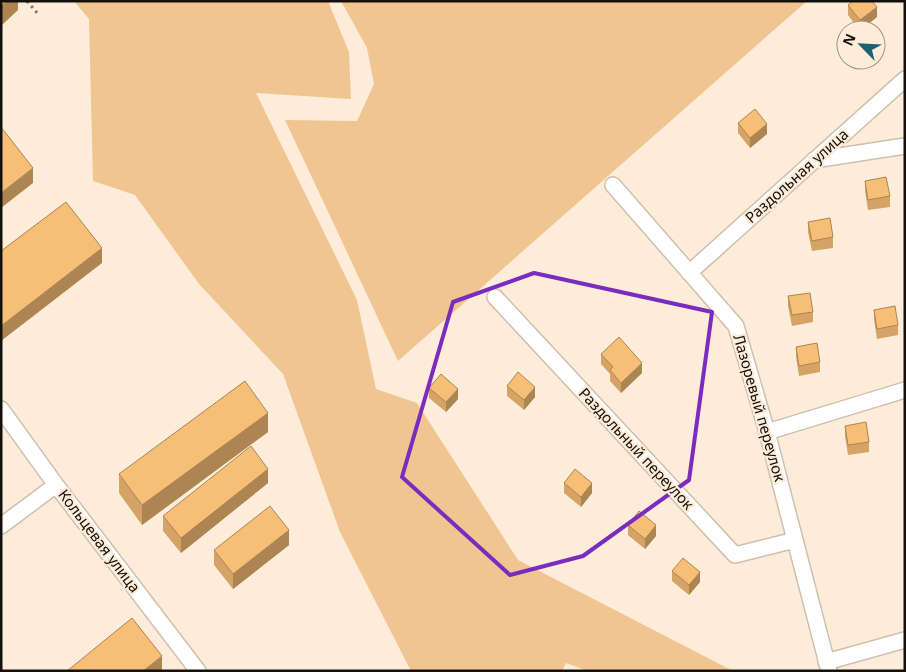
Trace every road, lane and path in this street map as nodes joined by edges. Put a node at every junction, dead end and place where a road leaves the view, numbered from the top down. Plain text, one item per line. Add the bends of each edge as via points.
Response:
1 (27, 1) edge
2 (38, 14) dead end
3 (905, 78) edge
4 (905, 146) edge
5 (814, 160) junction
6 (613, 185) dead end
7 (689, 273) junction
8 (496, 298) dead end
9 (905, 390) edge
10 (1, 409) edge
11 (767, 432) junction
12 (56, 485) junction
13 (1, 526) edge
14 (795, 540) junction
15 (905, 640) edge
16 (827, 666) edge
17 (198, 671) edge

1 - 2 path
3 - 5 street, Раздольная улица
4 - 5 street
5 - 7 street, Раздольная улица
6 - 7 street, Лазоревый переулок
7 - 11 street, Лазоревый переулок via 736,326
8 - 14 street, Раздольный переулок via 735,555
9 - 11 street
10 - 12 street, Кольцевая улица
11 - 14 street, Лазоревый переулок
12 - 13 street
12 - 17 street, Кольцевая улица
14 - 16 street, Лазоревый переулок
15 - 16 street

